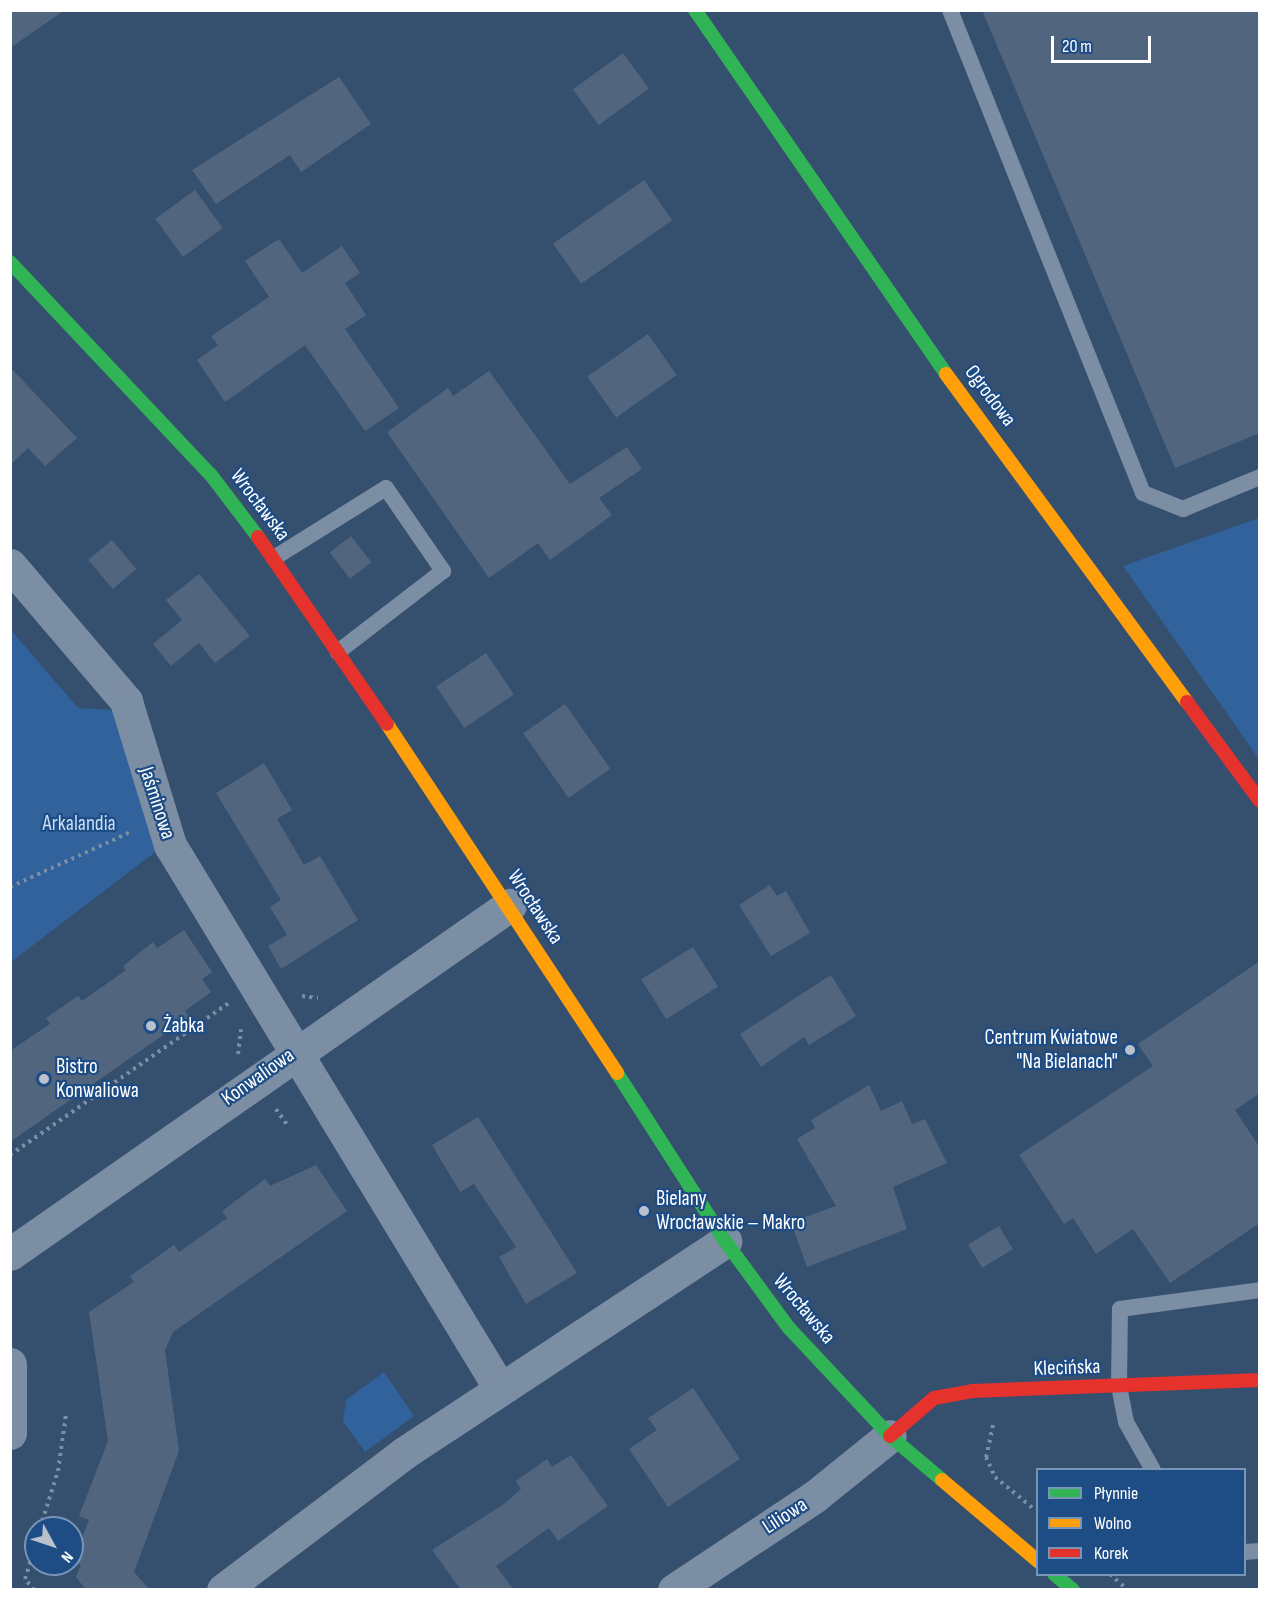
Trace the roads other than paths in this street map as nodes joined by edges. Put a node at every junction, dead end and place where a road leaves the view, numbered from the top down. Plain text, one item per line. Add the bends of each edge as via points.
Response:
1 (695, 10) edge
2 (950, 10) edge
3 (10, 262) edge
4 (1260, 477) edge
5 (274, 558) junction
6 (10, 565) edge
7 (338, 652) junction
8 (1260, 801) edge
9 (510, 905) junction
10 (296, 1050) junction
11 (725, 1241) junction
12 (10, 1254) edge
13 (1260, 1290) edge
14 (10, 1364) edge
15 (1260, 1380) edge
16 (499, 1387) junction
17 (1119, 1387) junction
18 (10, 1433) edge
19 (890, 1436) junction
20 (1152, 1468) edge
21 (1036, 1559) edge
22 (1055, 1576) edge
23 (691, 1585) edge
24 (223, 1590) edge
25 (1073, 1590) edge

1 - 8 main road, Ogrodowa via 880,284
2 - 4 lane via 1143,493 1183,509
3 - 5 main road, Wrocławska via 195,458
5 - 7 main road, Wrocławska
5 - 7 lane via 387,489 443,571
6 - 10 street, Jaśminowa via 126,701 170,845
7 - 9 main road, Wrocławska
9 - 10 street, Konwaliowa
9 - 11 main road, Wrocławska
10 - 12 street, Konwaliowa
10 - 16 street, Jaśminowa
11 - 16 street
11 - 19 main road, Wrocławska via 789,1328
13 - 17 lane via 1120,1309
14 - 18 street
15 - 17 main road, Klecińska
16 - 24 street
17 - 19 main road, Klecińska via 972,1390 934,1398
17 - 20 lane via 1126,1422
19 - 21 main road, Wrocławska
19 - 23 street, Liliowa via 814,1497
22 - 25 main road

